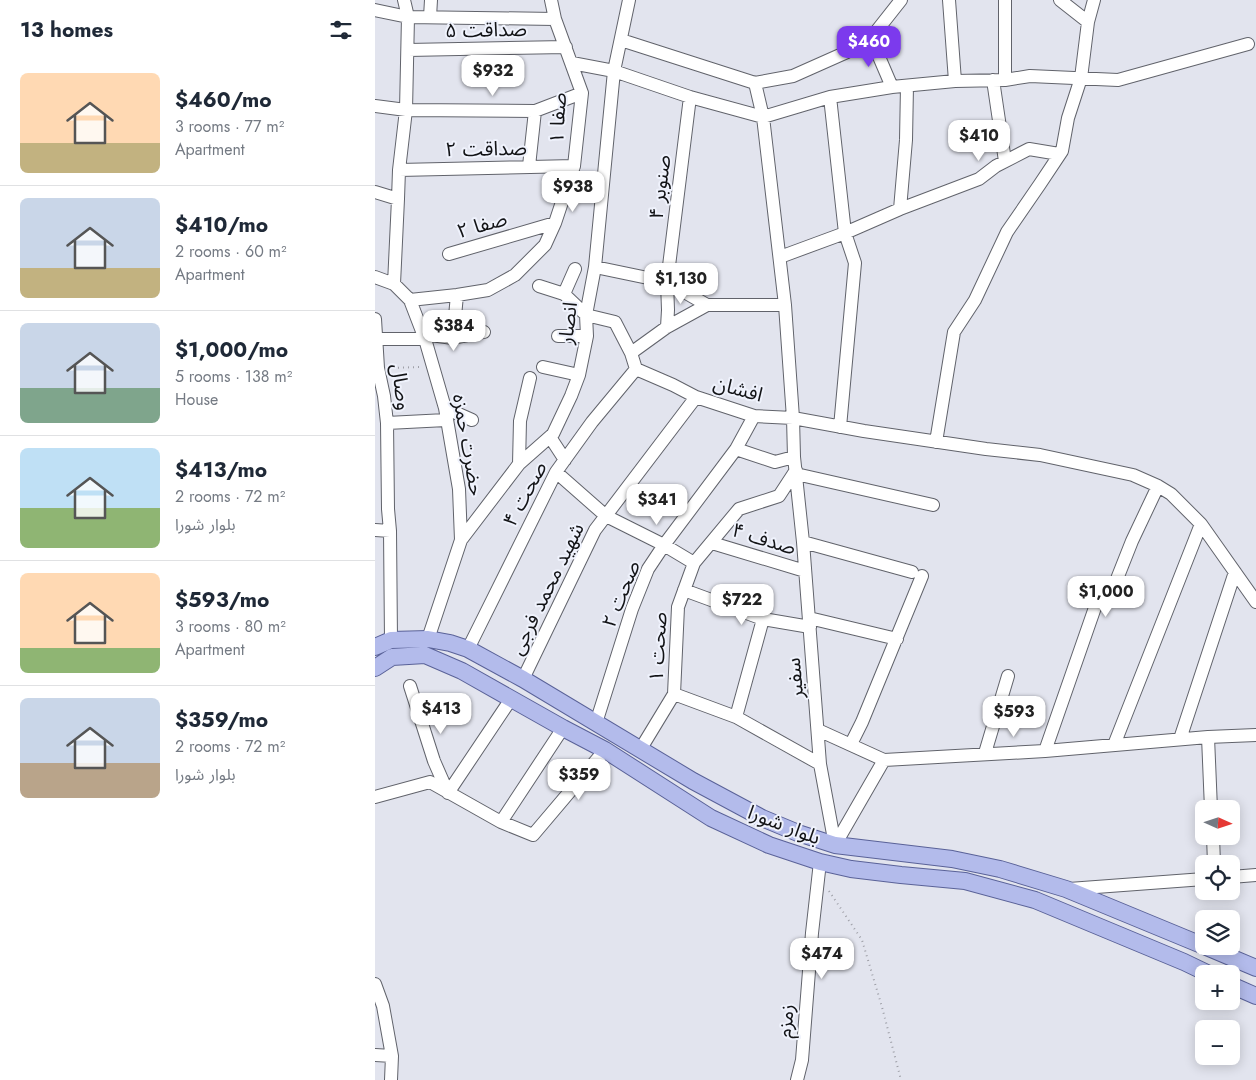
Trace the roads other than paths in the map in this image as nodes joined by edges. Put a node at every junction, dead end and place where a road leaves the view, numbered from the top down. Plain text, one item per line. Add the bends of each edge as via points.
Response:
1 (404, 0) edge
2 (431, 0) edge
3 (551, 0) edge
4 (629, 0) edge
5 (901, 0) edge
6 (949, 0) edge
7 (1005, 0) edge
8 (1060, 0) edge
9 (1094, 0) edge
10 (375, 10) edge
11 (430, 17) junction
12 (408, 18) junction
13 (555, 19) junction
14 (1088, 22) junction
15 (871, 38) junction
16 (621, 40) junction
17 (1248, 44) dead end
18 (566, 47) junction
19 (408, 50) junction
20 (571, 63) junction
21 (614, 71) junction
22 (1081, 78) junction
23 (999, 80) junction
24 (955, 81) junction
25 (755, 83) junction
26 (907, 86) junction
27 (892, 87) junction
28 (582, 93) junction
29 (690, 97) junction
30 (830, 97) junction
31 (375, 106) edge
32 (406, 110) junction
33 (535, 111) junction
34 (763, 118) junction
35 (1059, 154) junction
36 (1005, 161) junction
37 (529, 166) junction
38 (574, 166) junction
39 (399, 170) junction
40 (375, 192) edge
41 (398, 199) junction
42 (900, 209) junction
43 (555, 223) junction
44 (845, 233) junction
45 (449, 254) dead end
46 (780, 257) junction
47 (595, 267) junction
48 (575, 269) dead end
49 (375, 277) edge
50 (667, 282) junction
51 (394, 284) junction
52 (539, 286) dead end
53 (564, 294) junction
54 (457, 296) junction
55 (410, 300) junction
56 (707, 305) junction
57 (785, 305) junction
58 (586, 316) junction
59 (375, 319) edge
60 (667, 327) junction
61 (483, 332) dead end
62 (558, 336) dead end
63 (587, 336) junction
64 (424, 337) junction
65 (453, 338) junction
66 (376, 345) edge
67 (631, 354) junction
68 (543, 367) dead end
69 (636, 369) junction
70 (579, 375) junction
71 (530, 378) dead end
72 (380, 396) edge
73 (696, 397) junction
74 (445, 414) junction
75 (755, 416) junction
76 (793, 418) junction
77 (472, 420) dead end
78 (840, 427) junction
79 (383, 430) edge
80 (550, 437) junction
81 (937, 442) junction
82 (736, 449) junction
83 (565, 460) junction
84 (519, 464) junction
85 (795, 467) junction
86 (556, 472) junction
87 (388, 483) junction
88 (375, 484) edge
89 (1158, 486) junction
90 (933, 505) dead end
91 (606, 516) junction
92 (1201, 524) junction
93 (375, 530) edge
94 (390, 531) junction
95 (461, 540) junction
96 (712, 542) junction
97 (803, 542) junction
98 (664, 545) junction
99 (694, 563) junction
100 (805, 571) junction
101 (1235, 572) junction
102 (684, 590) junction
103 (1256, 602) edge
104 (763, 619) junction
105 (809, 623) junction
106 (428, 639) junction
107 (897, 639) junction
108 (391, 640) junction
109 (375, 647) edge
110 (468, 649) junction
111 (375, 668) edge
112 (1008, 676) dead end
113 (523, 679) junction
114 (411, 686) dead end
115 (674, 694) junction
116 (511, 699) junction
117 (736, 717) junction
118 (596, 723) junction
119 (563, 728) junction
120 (818, 730) junction
121 (1256, 735) edge
122 (1208, 737) junction
123 (1179, 739) junction
124 (851, 744) junction
125 (1114, 746) junction
126 (605, 750) junction
127 (640, 750) junction
128 (1045, 751) junction
129 (985, 753) junction
130 (884, 760) junction
131 (623, 762) junction
132 (820, 764) junction
133 (448, 793) junction
134 (375, 797) edge
135 (1211, 800) edge
136 (501, 822) junction
137 (835, 845) junction
138 (820, 868) junction
139 (1256, 875) edge
140 (1240, 876) edge
141 (1195, 880) edge
142 (1067, 889) junction
143 (1195, 942) edge
144 (1225, 955) edge
145 (1195, 968) edge
146 (1256, 968) edge
147 (375, 984) edge
148 (1240, 986) edge
149 (1253, 989) edge
150 (379, 1005) edge
151 (375, 1055) edge
152 (392, 1056) junction
153 (391, 1080) edge
154 (797, 1080) edge

1 - 12 street
2 - 11 street
3 - 13 street, صفا ۱
4 - 16 street, انصار
5 - 15 street
6 - 24 street
7 - 23 street
8 - 14 street
9 - 14 street
10 - 12 street
11 - 12 street
11 - 13 street
12 - 19 street
13 - 18 street, صفا ۱
14 - 22 street
15 - 25 street via 793,76
15 - 27 street
16 - 21 street, انصار
16 - 25 street
17 - 22 street via 1118,80
18 - 19 street, صداقت ۵
18 - 20 street, صفا ۱
19 - 32 street
20 - 21 street
20 - 28 street, صفا ۱
21 - 29 street
21 - 47 street, انصار
22 - 23 street via 1029,76
22 - 35 street
23 - 24 street
23 - 36 street
24 - 26 street
25 - 34 street, سفیر
26 - 27 street
26 - 42 street
27 - 30 street
28 - 33 street
28 - 38 street, صفا ۱
29 - 34 street
29 - 50 street, صنوبر ۴
30 - 34 street
30 - 44 street
31 - 32 street
32 - 33 street
32 - 39 street
33 - 37 street
34 - 46 street, سفیر
35 - 36 street via 1029,149
35 - 81 street via 1007,232 975,300 955,332
36 - 42 street via 979,179
37 - 38 street, صداقت ۲
37 - 39 street, صداقت ۲
38 - 43 street, صفا ۱
39 - 41 street
40 - 41 street
41 - 51 street
42 - 44 street
43 - 45 street, صفا ۲
43 - 54 street, صفا ۱ via 545,245 515,275 488,290
44 - 46 street
44 - 78 street via 855,262
46 - 57 street, سفیر
47 - 50 street
47 - 58 street, انصار
48 - 53 street
49 - 51 street, حضرت حمزه
50 - 56 street
50 - 60 street, صنوبر ۴
51 - 55 street, حضرت حمزه
52 - 53 street
53 - 58 street
54 - 55 street, صفا ۱
54 - 65 street
55 - 64 street, حضرت حمزه
56 - 57 street
56 - 60 street
57 - 76 street, سفیر
58 - 63 street, انصار
58 - 67 street via 615,322
59 - 66 street, وصال
60 - 67 street
61 - 65 street
62 - 63 street
63 - 70 street, انصار
64 - 65 street
64 - 66 street
64 - 74 street, حضرت حمزه
66 - 72 street, وصال
67 - 69 street
68 - 70 street
69 - 73 street, افشان
69 - 83 street, صحت ۴
70 - 80 street, انصار
71 - 84 street via 520,421
72 - 79 street, وصال
73 - 75 street, افشان
73 - 91 street, شهید محمد فرجی
74 - 77 street
74 - 79 street
74 - 95 street, حضرت حمزه via 459,489
75 - 76 street, افشان
75 - 82 street, صحت ۲
76 - 78 street, افشان
76 - 85 street, سفیر
78 - 81 street, افشان
79 - 87 street, وصال
80 - 83 street
80 - 84 street, انصار
81 - 89 street, افشان via 1040,455 1133,475
82 - 85 street
82 - 98 street, صحت ۲
83 - 86 street, صحت ۴
84 - 95 street, انصار
85 - 90 street
85 - 96 street, صحت ۱ via 779,496 739,509
85 - 97 street, سفیر
86 - 91 street
86 - 110 street, صحت ۴
87 - 88 street
87 - 94 street, وصال
89 - 92 street, افشان via 1171,494
89 - 128 street via 1113,589 1099,596
91 - 98 street
91 - 113 street, شهید محمد فرجی via 595,530
92 - 101 street, افشان
92 - 125 street
93 - 94 street
94 - 108 street, وصال
95 - 106 street, حضرت حمزه
96 - 99 street, صحت ۱
96 - 100 street, صدف ۴
97 - 100 street, سفیر
97 - 107 street via 917,574
98 - 99 street
98 - 118 street, صحت ۲ via 648,569 632,609
99 - 102 street, صحت ۱
100 - 105 street, سفیر
101 - 103 street, افشان
101 - 123 street
102 - 104 street
102 - 115 street, صحت ۱ via 678,607
104 - 105 street
104 - 117 street
105 - 107 street
105 - 120 street, سفیر
106 - 108 main road, بلوار شورا
106 - 110 main road, بلوار شورا
107 - 124 street
108 - 109 main road, بلوار شورا
110 - 113 main road, بلوار شورا
111 - 116 main road, بلوار شورا via 392,656 425,654
112 - 129 street
113 - 118 main road, بلوار شورا
114 - 133 street via 434,761
115 - 117 street
115 - 127 street, صحت ۱
116 - 119 main road, بلوار شورا
116 - 133 street
117 - 132 street
118 - 127 main road, بلوار شورا
119 - 126 main road, بلوار شورا
119 - 136 street
120 - 124 street
120 - 132 street, سفیر
121 - 122 street
122 - 123 street
122 - 135 street
123 - 125 street
124 - 130 street
125 - 128 street
126 - 131 main road, بلوار شورا
126 - 136 street via 533,835
127 - 131 main road
127 - 137 main road, بلوار شورا via 762,818
128 - 129 street
129 - 130 street
130 - 137 street
131 - 138 main road, بلوار شورا via 711,818
132 - 137 street, سفیر
133 - 134 street via 429,782
133 - 136 street
137 - 142 main road, بلوار شورا via 952,859
138 - 145 main road, بلوار شورا via 965,881 1035,900
138 - 154 street, زمزم via 802,1060
139 - 140 street
141 - 142 street
142 - 143 main road, بلوار شورا
144 - 146 main road, بلوار شورا
147 - 150 street
148 - 149 main road
150 - 152 street
151 - 152 street
152 - 153 street

